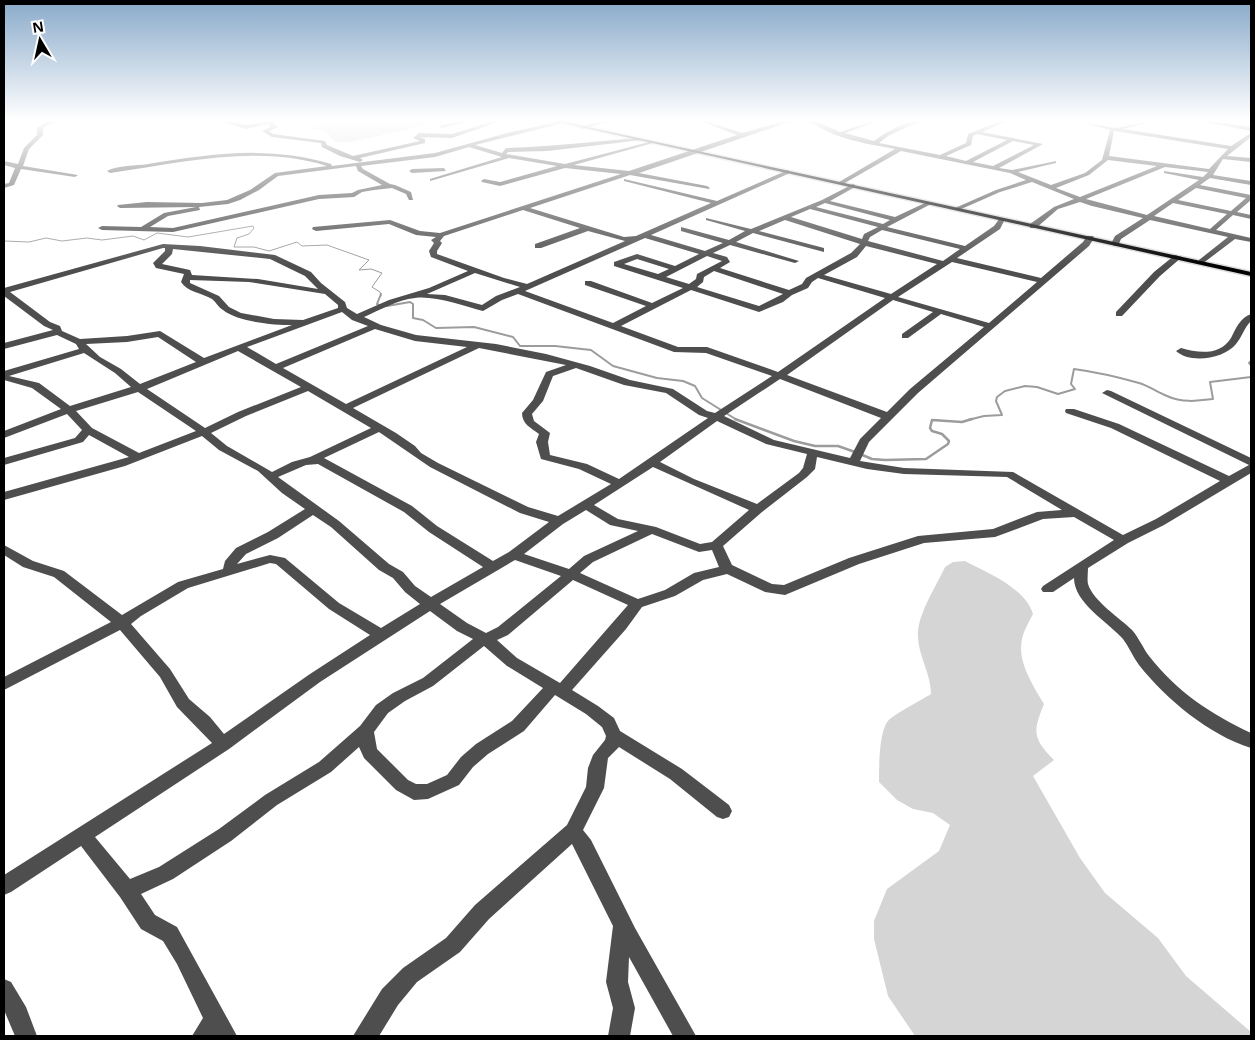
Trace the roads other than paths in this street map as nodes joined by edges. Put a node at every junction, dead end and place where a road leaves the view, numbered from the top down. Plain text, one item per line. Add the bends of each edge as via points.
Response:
1 (18, 170) edge
2 (40, 170) edge
3 (110, 170) dead end
4 (114, 170) edge
5 (306, 170) edge
6 (360, 170) edge
7 (450, 170) edge
8 (462, 170) edge
9 (553, 170) edge
10 (597, 170) edge
11 (642, 170) edge
12 (776, 170) edge
13 (865, 170) edge
14 (1001, 170) edge
15 (1022, 170) edge
16 (1091, 170) edge
17 (1156, 170) joint
18 (1188, 170) edge
19 (1212, 170) edge
20 (412, 171) dead end
21 (788, 172) junction
22 (1012, 172) junction
23 (628, 173) junction
24 (76, 174) dead end
25 (1208, 175) junction
26 (616, 178) junction
27 (432, 180) dead end
28 (1033, 180) junction
29 (484, 181) dead end
30 (1251, 183) edge
31 (841, 184) junction
32 (4, 186) edge
33 (388, 186) junction
34 (853, 186) junction
35 (1195, 186) junction
36 (1052, 187) junction
37 (707, 188) dead end
38 (1251, 197) edge
39 (411, 199) dead end
40 (1080, 199) junction
41 (824, 201) junction
42 (1172, 201) junction
43 (718, 203) junction
44 (929, 203) junction
45 (209, 204) junction
46 (1242, 204) junction
47 (120, 206) dead end
48 (1251, 206) edge
49 (808, 207) junction
50 (523, 208) junction
51 (957, 209) junction
52 (1230, 212) junction
53 (1150, 216) junction
54 (1251, 217) edge
55 (708, 218) dead end
56 (786, 218) junction
57 (896, 219) junction
58 (1002, 219) junction
59 (1033, 226) junction
60 (883, 227) junction
61 (102, 228) dead end
62 (585, 228) junction
63 (316, 229) dead end
64 (684, 229) dead end
65 (141, 230) junction
66 (173, 230) junction
67 (754, 230) junction
68 (1211, 231) junction
69 (440, 235) junction
70 (1234, 236) junction
71 (640, 237) junction
72 (1090, 238) junction
73 (1251, 240) edge
74 (863, 241) junction
75 (731, 242) junction
76 (1115, 244) junction
77 (166, 246) junction
78 (538, 246) dead end
79 (966, 248) junction
80 (821, 250) dead end
81 (706, 254) junction
82 (1178, 257) junction
83 (795, 261) dead end
84 (947, 261) junction
85 (1202, 262) junction
86 (674, 268) junction
87 (715, 269) junction
88 (476, 270) junction
89 (1251, 274) edge
90 (818, 276) junction
91 (187, 277) junction
92 (659, 277) junction
93 (1043, 280) junction
94 (588, 283) dead end
95 (689, 287) junction
96 (522, 288) junction
97 (4, 292) edge
98 (328, 292) junction
99 (788, 293) junction
100 (414, 295) junction
101 (892, 298) junction
102 (654, 306) junction
103 (344, 309) junction
104 (938, 312) junction
105 (1119, 314) dead end
106 (1251, 317) edge
107 (355, 318) junction
108 (308, 322) junction
109 (374, 326) junction
110 (614, 326) junction
111 (991, 326) junction
112 (58, 332) junction
113 (905, 336) dead end
114 (478, 345) junction
115 (4, 346) edge
116 (82, 346) junction
117 (239, 347) junction
118 (1181, 351) dead end
119 (203, 362) junction
120 (575, 365) junction
121 (274, 368) junction
122 (4, 375) edge
123 (779, 376) junction
124 (139, 388) junction
125 (310, 388) junction
126 (1107, 393) dead end
127 (346, 408) junction
128 (69, 410) junction
129 (1070, 411) dead end
130 (718, 416) junction
131 (889, 417) junction
132 (379, 428) junction
133 (88, 430) junction
134 (204, 432) junction
135 (4, 434) edge
136 (816, 453) junction
137 (138, 456) junction
138 (314, 459) junction
139 (4, 462) edge
140 (853, 462) junction
141 (1251, 462) edge
142 (653, 463) junction
143 (1251, 468) edge
144 (272, 476) junction
145 (1229, 481) junction
146 (618, 484) junction
147 (4, 496) edge
148 (586, 505) junction
149 (314, 509) junction
150 (758, 509) junction
151 (1078, 513) junction
152 (559, 521) junction
153 (652, 530) junction
154 (1123, 540) junction
155 (716, 545) junction
156 (4, 550) edge
157 (514, 555) junction
158 (493, 567) junction
159 (1081, 567) junction
160 (726, 568) junction
161 (229, 570) junction
162 (572, 574) junction
163 (1048, 588) dead end
164 (430, 604) junction
165 (636, 604) junction
166 (122, 623) junction
167 (381, 635) junction
168 (487, 640) junction
169 (4, 684) edge
170 (558, 689) junction
171 (366, 731) junction
172 (614, 736) junction
173 (1251, 741) edge
174 (223, 744) junction
175 (723, 811) dead end
176 (573, 831) junction
177 (82, 834) junction
178 (4, 886) edge
179 (127, 890) junction
180 (623, 925) junction
181 (4, 989) edge
182 (215, 1031) edge
183 (26, 1036) edge
184 (364, 1036) edge
185 (619, 1036) edge
186 (685, 1036) edge

1 - 32 street via 12,184
2 - 24 street
3 - 4 street
5 - 45 street via 274,174 237,199
6 - 33 street
7 - 20 street
8 - 27 street
9 - 29 street via 500,184
10 - 23 street
11 - 23 street
12 - 21 main road
13 - 31 street
14 - 22 street
15 - 22 street
16 - 36 street via 1087,174
17 - 25 street
17 - 40 street
18 - 25 street
19 - 25 street
21 - 31 main road
21 - 43 street
22 - 28 street
23 - 26 street
23 - 37 street
25 - 30 street
25 - 35 street
26 - 43 street
26 - 50 street
28 - 36 street
28 - 51 street
31 - 34 main road
33 - 39 street via 408,193
33 - 66 street
34 - 41 street
34 - 44 main road
35 - 38 street
35 - 42 street
36 - 40 street
38 - 46 street
40 - 53 street via 1114,210
40 - 59 street via 1056,208
41 - 49 street
41 - 57 street
42 - 52 street
42 - 53 street
43 - 71 street
44 - 51 main road
44 - 57 street
45 - 47 street
45 - 65 street via 212,207 166,214
46 - 48 street
46 - 52 street
49 - 56 street
49 - 60 street
50 - 62 street
50 - 69 street
51 - 58 main road
52 - 54 street
52 - 68 street
53 - 68 street
53 - 76 street via 1118,238
55 - 67 street
56 - 67 street
56 - 74 street
57 - 60 street
58 - 59 main road
58 - 79 street via 997,227
59 - 72 main road
60 - 74 street
60 - 79 street
61 - 65 street
62 - 71 street via 624,239
62 - 78 street
63 - 69 street via 390,222 420,233
64 - 75 street
65 - 66 street
66 - 77 street via 158,241
67 - 75 street
67 - 80 street
68 - 70 street
69 - 88 street via 435,240 438,242 434,255
70 - 73 street
70 - 85 street
71 - 81 street
71 - 96 street
72 - 76 main road
72 - 93 street
74 - 84 street via 888,250
74 - 90 street via 854,255
75 - 81 street
75 - 83 street
76 - 82 main road
77 - 91 street via 169,252 157,263 158,266 187,272
77 - 97 street
77 - 98 street via 272,257 308,274
79 - 84 street
81 - 86 street
81 - 87 street via 726,261
82 - 85 main road
82 - 105 street via 1163,268
84 - 93 street
84 - 101 street
85 - 89 main road
86 - 92 street
86 - 92 street via 637,256 617,264
87 - 95 street via 700,276 698,282
87 - 99 street
88 - 96 street
88 - 100 street
90 - 99 street
90 - 101 street
91 - 98 street via 225,277
91 - 108 street via 187,285 212,295 226,309 239,315 274,322
92 - 95 street
93 - 111 street
94 - 102 street
95 - 99 street via 759,309
95 - 102 street
96 - 100 street via 483,308 445,298
96 - 110 street via 521,292
97 - 112 street via 57,328
98 - 103 street
100 - 107 street
101 - 104 street
101 - 123 street
102 - 110 street
103 - 107 street
103 - 108 street
104 - 111 street
104 - 113 street
106 - 118 street via 1242,323 1226,348 1199,355
107 - 109 street
108 - 117 street
109 - 114 street via 415,338
109 - 121 street
110 - 123 street via 677,350 711,351
111 - 131 street via 914,391
112 - 115 street
112 - 116 street
114 - 120 street
114 - 127 street
116 - 119 street via 160,334
116 - 122 street
116 - 124 street
117 - 119 street
117 - 121 street
119 - 124 street
120 - 130 street via 628,383 670,391 703,413
120 - 146 street via 549,374 538,401 526,418 545,433 542,442 545,457 578,465
121 - 125 street
122 - 128 street via 35,385
123 - 130 street
123 - 131 street
124 - 128 street
124 - 134 street
125 - 127 street
125 - 134 street
126 - 141 street
127 - 132 street
128 - 133 street
128 - 135 street
129 - 145 street via 1114,426
130 - 136 street via 770,442
130 - 142 street
131 - 140 street via 864,441
132 - 138 street
132 - 152 street via 458,478 524,510
133 - 137 street
133 - 139 street via 78,440
134 - 137 street
134 - 144 street via 223,448
136 - 140 street
136 - 150 street via 803,475
137 - 147 street via 121,464
138 - 144 street
138 - 158 street via 408,509
140 - 151 street via 904,471 1009,474
142 - 146 street
142 - 150 street
143 - 145 street
144 - 149 street
145 - 154 street
146 - 148 street
148 - 152 street
148 - 153 street via 614,522
149 - 161 street via 240,551
149 - 164 street
150 - 155 street
151 - 154 street
151 - 160 street via 1041,515 995,533 923,539 854,561 785,590 770,589
152 - 157 street
153 - 155 street via 699,548
153 - 162 street via 598,552 579,564
154 - 159 street
155 - 160 street
156 - 166 street via 28,564 59,574
157 - 158 street
157 - 162 street
158 - 164 street
159 - 163 street
159 - 173 street via 1085,592 1128,635 1144,660 1176,695 1211,720
160 - 165 street via 699,576 670,593
161 - 166 street via 183,585
161 - 167 street via 270,559 280,561 334,606
162 - 165 street
162 - 168 street via 503,632
164 - 167 street
164 - 168 street
165 - 170 street via 621,625
166 - 169 street
166 - 174 street via 165,673 183,703
167 - 174 street
168 - 170 street via 512,662
168 - 171 street via 477,644 428,682 382,709
170 - 171 street via 518,726 482,749 453,780 428,791 414,792 402,785 370,753
170 - 172 street via 592,710 608,724
171 - 179 street via 325,767 271,800 225,835 166,873
172 - 175 street via 676,774
172 - 176 street via 613,742 601,755 595,788
174 - 177 street
176 - 180 street via 584,846
176 - 184 street via 482,912 453,945 410,976 390,997
177 - 178 street
177 - 179 street
179 - 182 street via 148,922 170,934 184,957
180 - 185 street via 618,982 624,1008
180 - 186 street
181 - 183 street

